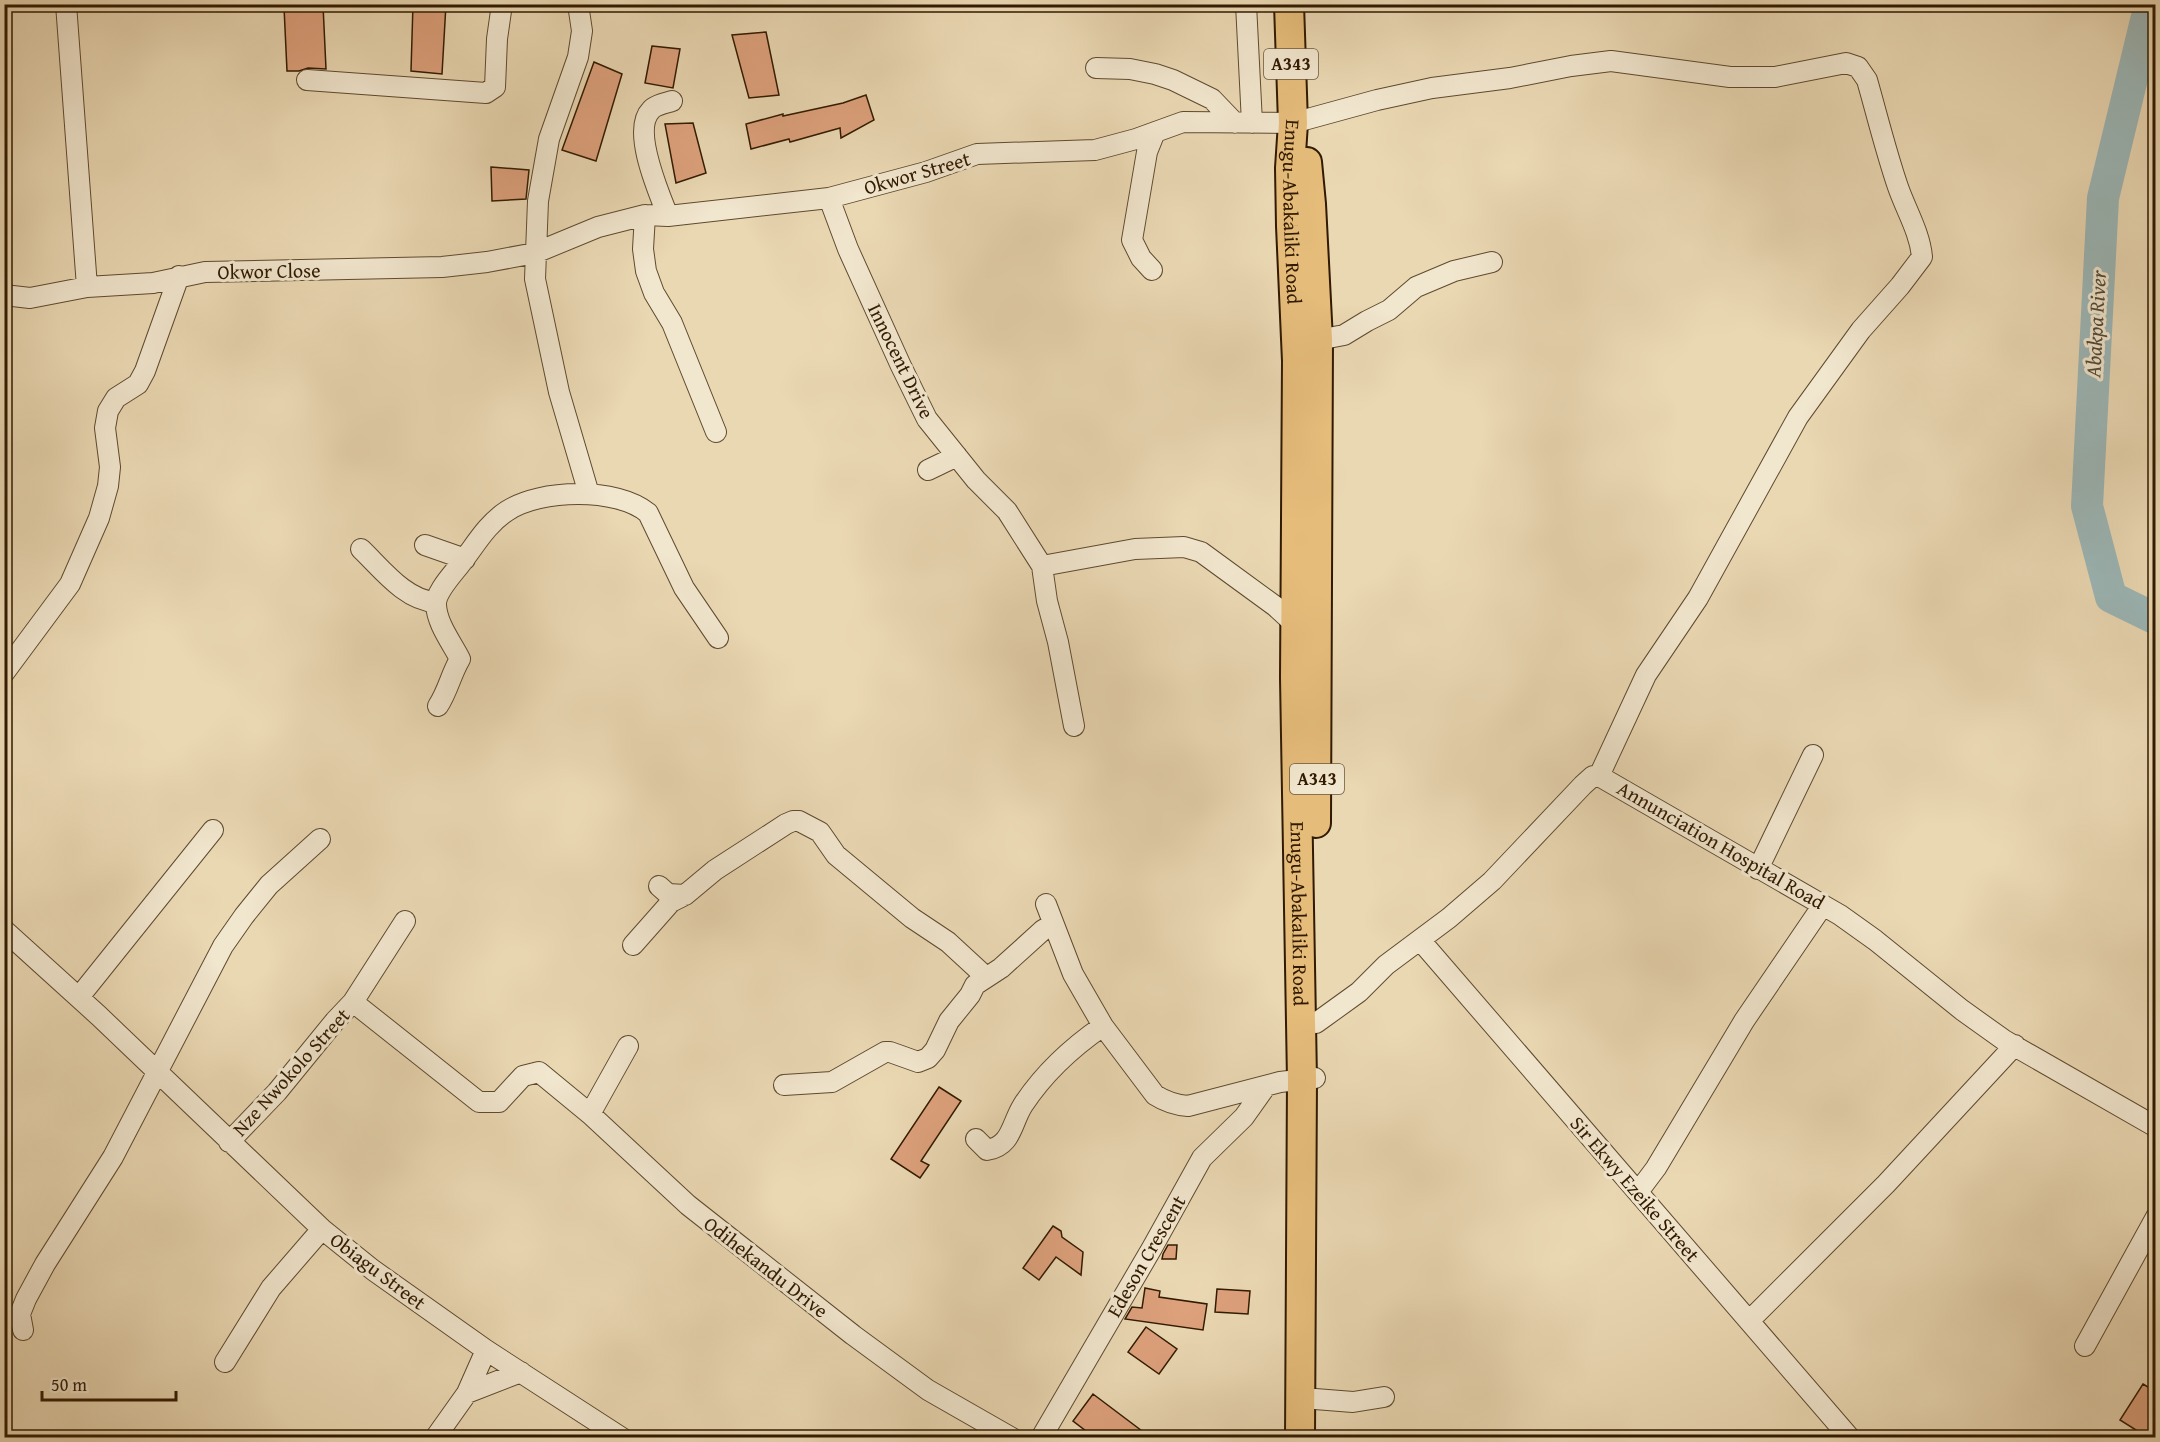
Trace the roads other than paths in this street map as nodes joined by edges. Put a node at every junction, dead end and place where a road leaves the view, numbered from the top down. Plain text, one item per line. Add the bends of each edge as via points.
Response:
1 (66, 4) edge
2 (502, 4) edge
3 (1246, 4) edge
4 (1289, 4) edge
5 (575, 6) edge
6 (1096, 68) dead end
7 (307, 80) dead end
8 (672, 101) dead end
9 (1243, 123) junction
10 (1293, 123) junction
11 (1155, 132) junction
12 (829, 198) junction
13 (645, 215) junction
14 (668, 216) junction
15 (598, 227) joint
16 (535, 253) junction
17 (1492, 262) dead end
18 (1152, 270) dead end
19 (179, 276) junction
20 (87, 287) junction
21 (4, 295) edge
22 (1318, 340) junction
23 (716, 432) dead end
24 (957, 456) junction
25 (928, 470) dead end
26 (589, 494) junction
27 (425, 545) dead end
28 (361, 549) dead end
29 (465, 559) junction
30 (1042, 566) junction
31 (435, 602) junction
32 (1307, 633) junction
33 (718, 638) dead end
34 (4, 673) edge
35 (438, 706) dead end
36 (1074, 726) dead end
37 (1813, 755) dead end
38 (1599, 776) junction
39 (213, 830) dead end
40 (320, 839) dead end
41 (1758, 869) junction
42 (659, 886) dead end
43 (685, 895) junction
44 (1046, 904) dead end
45 (1823, 905) junction
46 (405, 921) dead end
47 (1053, 924) junction
48 (4, 930) edge
49 (1420, 940) junction
50 (633, 945) dead end
51 (986, 977) junction
52 (79, 998) junction
53 (353, 1002) junction
54 (1316, 1023) junction
55 (1103, 1026) junction
56 (2015, 1045) junction
57 (628, 1046) dead end
58 (158, 1073) junction
59 (1309, 1079) junction
60 (784, 1084) dead end
61 (1266, 1086) junction
62 (590, 1114) junction
63 (2156, 1126) edge
64 (976, 1139) dead end
65 (229, 1142) junction
66 (1638, 1192) junction
67 (2156, 1217) edge
68 (322, 1229) junction
69 (1749, 1321) junction
70 (23, 1330) dead end
71 (2085, 1346) dead end
72 (486, 1350) junction
73 (225, 1362) dead end
74 (521, 1372) junction
75 (467, 1393) junction
76 (1384, 1397) dead end
77 (1315, 1399) junction
78 (1836, 1430) edge
79 (435, 1437) edge
80 (622, 1437) edge
81 (1012, 1437) edge
82 (1041, 1437) edge
83 (1300, 1437) edge
84 (1314, 1437) edge
85 (1850, 1437) edge

1 - 20 street
2 - 7 street via 495,87 486,93
3 - 9 street
4 - 10 highway, A343
5 - 16 street via 582,31 581,44 549,139 538,201
6 - 9 street via 1130,69 1173,80 1212,99
8 - 14 street via 652,108 643,122 648,161
9 - 10 street, Okwor Street
9 - 11 street, Okwor Street via 1183,122
10 - 22 highway, Enugu-Abakaliki Road / A343 via 1307,162
10 - 32 highway, Enugu-Abakaliki Road / A343 via 1290,168
10 - 38 street, Okwor Street via 1432,88 1611,61 1730,77 1775,77 1846,63 1858,67 1867,80 1892,171 1921,243 1922,257 1861,330 1797,417 1698,598 1646,675
11 - 12 street, Okwor Street via 1095,150 977,154
11 - 18 street via 1147,152 1132,240
12 - 14 street, Okwor Street
12 - 24 street, Innocent Drive via 848,249 927,419
13 - 14 street, Okwor Street
13 - 15 street, Okwor Street
13 - 23 street via 646,271 672,323
15 - 16 street, Okwor Close
16 - 19 street, Okwor Close via 442,267 249,270
16 - 26 street via 535,279 559,392
17 - 22 street via 1454,270 1416,287 1389,310 1344,335
19 - 20 street, Okwor Close via 153,283
19 - 34 street via 145,371 138,384 116,398 108,411 108,486 99,518 70,584
20 - 21 street, Okwor Close via 30,298
22 - 32 highway, Enugu-Abakaliki Road / A343
24 - 25 street
24 - 30 street, Innocent Drive via 1007,511
26 - 29 street via 552,496 519,504 485,529
26 - 33 street via 638,505 648,513 684,588
27 - 29 street
28 - 31 street via 401,588 424,601
29 - 31 street
30 - 32 street via 1135,549 1184,547 1201,552
30 - 36 street
31 - 35 street via 438,617 460,659
32 - 54 highway, Enugu-Abakaliki Road / A343
32 - 59 highway, Enugu-Abakaliki Road / A343 via 1295,678
37 - 41 street
38 - 41 street, Annunciation Hospital Road
38 - 49 street, Annunciation Hospital Road via 1583,785 1492,881
39 - 52 street
40 - 58 street via 269,885 233,931
41 - 45 street, Annunciation Hospital Road
42 - 43 street via 668,894
43 - 50 street via 671,902
43 - 51 street via 724,864 786,824 799,820 820,832 836,855 912,918 948,942
44 - 47 street
45 - 56 street, Annunciation Hospital Road
45 - 66 street via 1744,1021
46 - 53 street, Nze Nwokolo Street
47 - 51 street
47 - 55 street via 1073,974
48 - 52 street, Obiagu Street
49 - 54 street, Annunciation Hospital Road
49 - 66 street, Sir Ekwy Ezeike Street
51 - 60 street via 975,985 949,1021 935,1050 924,1061 890,1052 832,1082
52 - 58 street, Obiagu Street
53 - 62 street, Odihekandu Drive via 478,1102 499,1102 523,1076 539,1072
53 - 65 street, Nze Nwokolo Street
54 - 59 highway, Enugu-Abakaliki Road / A343
55 - 61 street via 1155,1095 1174,1105 1188,1106
55 - 64 street via 1053,1065 1023,1104 1006,1141 987,1150
56 - 63 street, Annunciation Hospital Road
56 - 69 street via 1886,1184
57 - 62 street
58 - 65 street, Obiagu Street
58 - 70 street via 113,1157 26,1299 20,1314
59 - 61 street
59 - 77 highway, Enugu-Abakaliki Road / A343
59 - 83 highway, Enugu-Abakaliki Road / A343
61 - 82 street, Edeson Crescent via 1244,1117 1202,1158
62 - 81 street, Odihekandu Drive via 688,1205 853,1335 928,1390
65 - 68 street, Obiagu Street
66 - 69 street, Sir Ekwy Ezeike Street
67 - 71 street
68 - 72 street, Obiagu Street
68 - 73 street via 271,1288
69 - 78 street, Sir Ekwy Ezeike Street
72 - 74 street, Obiagu Street
72 - 75 street
74 - 75 street
74 - 80 street, Obiagu Street
75 - 79 street
76 - 77 street via 1353,1402
77 - 84 highway, Enugu-Abakaliki Road / A343
78 - 85 street, Sir Ekwy Ezeike Street

